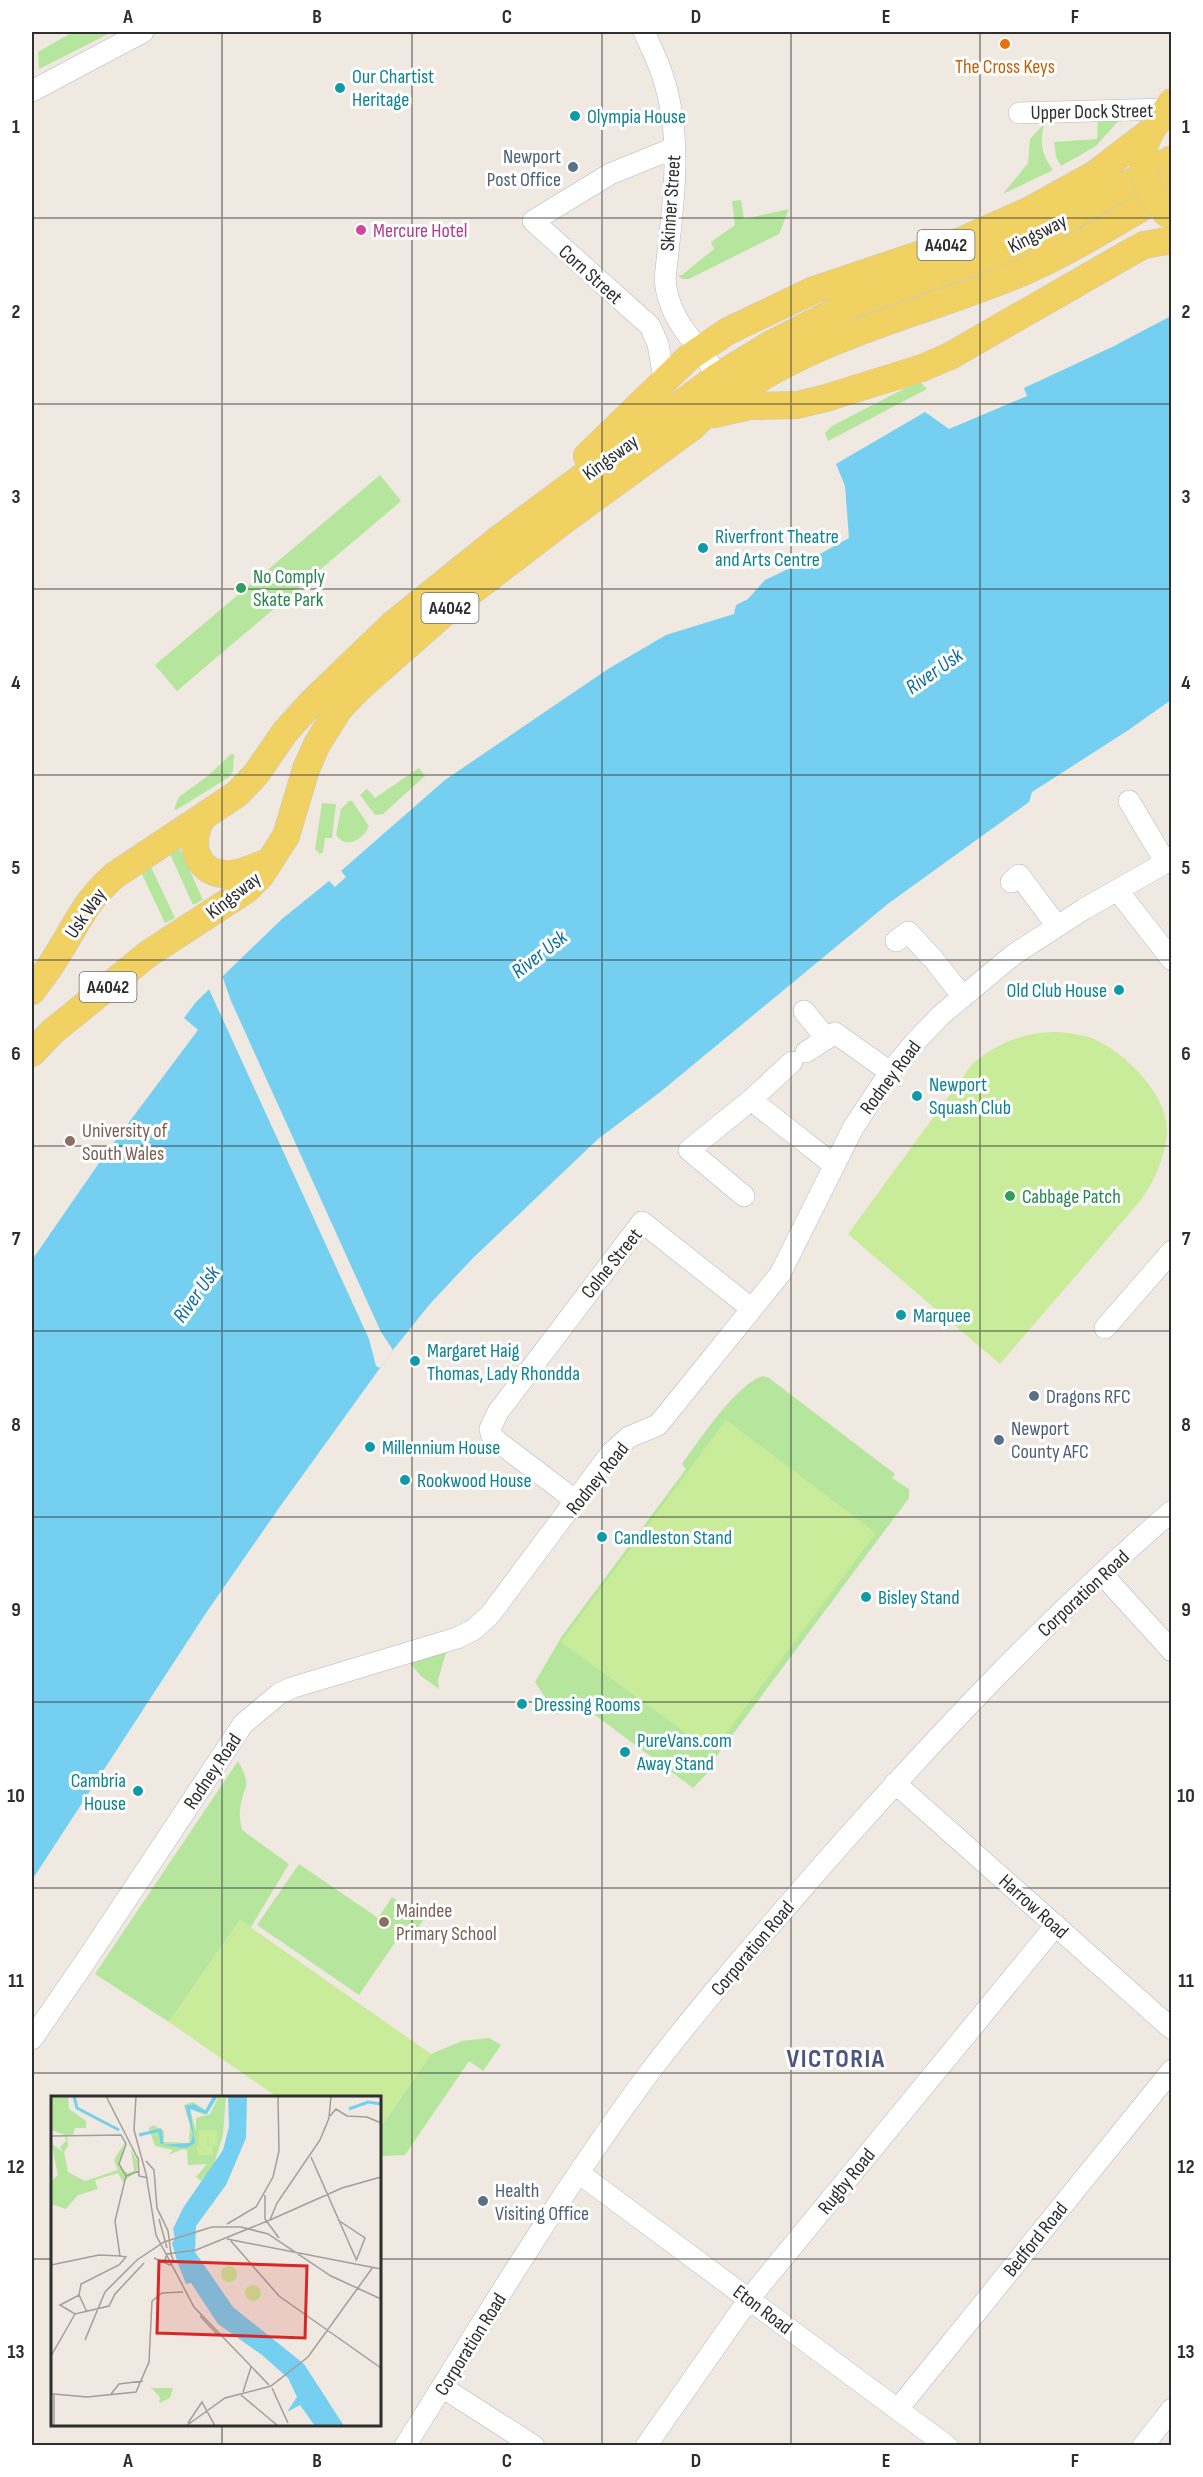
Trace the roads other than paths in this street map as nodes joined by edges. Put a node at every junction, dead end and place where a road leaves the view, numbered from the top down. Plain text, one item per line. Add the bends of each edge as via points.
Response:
1 (143, 32) edge
2 (644, 32) edge
3 (32, 91) edge
4 (1168, 106) edge
5 (1019, 112) dead end
6 (1150, 132) junction
7 (674, 148) junction
8 (1172, 159) edge
9 (1170, 215) edge
10 (677, 321) junction
11 (650, 326) junction
12 (728, 331) junction
13 (699, 349) junction
14 (717, 376) junction
15 (664, 379) junction
16 (702, 417) junction
17 (500, 538) junction
18 (1129, 801) dead end
19 (202, 818) junction
20 (155, 850) joint
21 (272, 860) junction
22 (1169, 861) edge
23 (1011, 882) dead end
24 (1118, 891) junction
25 (1057, 926) junction
26 (896, 941) dead end
27 (1172, 960) edge
28 (32, 991) edge
29 (963, 997) junction
30 (804, 1011) dead end
31 (826, 1038) junction
32 (32, 1053) edge
33 (890, 1072) junction
34 (751, 1100) junction
35 (834, 1165) junction
36 (744, 1196) dead end
37 (1172, 1251) edge
38 (752, 1309) junction
39 (1105, 1328) dead end
40 (576, 1502) junction
41 (1172, 1512) edge
42 (1102, 1574) junction
43 (1172, 1651) edge
44 (895, 1783) junction
45 (1056, 1925) junction
46 (1172, 2029) edge
47 (32, 2039) edge
48 (1172, 2070) edge
49 (580, 2174) junction
50 (749, 2299) junction
51 (442, 2387) junction
52 (898, 2409) junction
53 (1172, 2409) edge
54 (922, 2438) edge
55 (405, 2445) edge
56 (534, 2445) edge
57 (646, 2445) edge
58 (947, 2445) edge
59 (1143, 2445) edge

1 - 3 street
2 - 7 street, Skinner Street via 662,74
4 - 5 street, Upper Dock Street
4 - 6 main road
6 - 9 main road, bridge via 1143,149 1143,166 1150,193
6 - 12 main road, A4042 via 1095,174 1030,210 963,240 814,290
7 - 10 street, Skinner Street via 676,180 665,279 666,294
7 - 11 street, Corn Street via 610,174 533,221
8 - 14 main road, Kingsway / A4042 via 1038,235 826,316
9 - 16 main road, Kingsway / A4042 via 1103,230 1023,272 892,318 763,374
9 - 16 main road, A4042 via 1144,245 950,356 826,399 797,405 750,406
10 - 11 street
10 - 12 street via 697,332
10 - 13 street
11 - 15 street, Corn Street via 658,344
12 - 13 main road, A4042
13 - 14 street
13 - 15 main road, A4042
14 - 16 street via 716,398
14 - 17 main road, Kingsway / A4042
15 - 17 main road, A4042
16 - 21 main road, Kingsway / A4042 via 451,607 358,689 317,744 306,768 292,822
17 - 19 main road, Kingsway / A4042 via 335,677 285,732 246,785
18 - 22 street
19 - 20 main road, Kingsway / A4042
19 - 21 main road, Kingsway via 194,844 206,867 229,874
20 - 28 main road, Usk Way / A4042 via 97,891
21 - 32 main road, Kingsway / A4042 via 246,890 148,954
22 - 24 street, Rodney Road
23 - 25 street via 1019,875
24 - 25 street, Rodney Road
24 - 27 street
25 - 29 street, Rodney Road via 1013,955
26 - 29 street via 908,932
29 - 33 street, Rodney Road
30 - 31 street
31 - 33 street via 835,1033
31 - 34 street
33 - 35 street, Rodney Road
34 - 35 street
34 - 36 street via 689,1150
35 - 38 street, Rodney Road via 788,1260
37 - 39 street
38 - 40 street, Rodney Road via 658,1425 629,1437 611,1453
38 - 40 street, Colne Street via 642,1222 538,1355 491,1425 492,1436
40 - 47 street, Rodney Road via 499,1604 473,1630 446,1642 291,1688 243,1724
41 - 42 street, Corporation Road
42 - 43 street
42 - 44 street, Corporation Road via 999,1672
44 - 45 street, Harrow Road
44 - 49 street, Corporation Road via 682,2031
45 - 46 street, Harrow Road
45 - 50 street, Rugby Road
48 - 52 street, Bedford Road
49 - 50 street, Eton Road
49 - 51 street, Corporation Road
50 - 52 street, Eton Road
50 - 57 street, Rugby Road
51 - 55 street, Corporation Road
51 - 56 street
52 - 54 street, Eton Road
53 - 59 street
54 - 58 street, Eton Road

